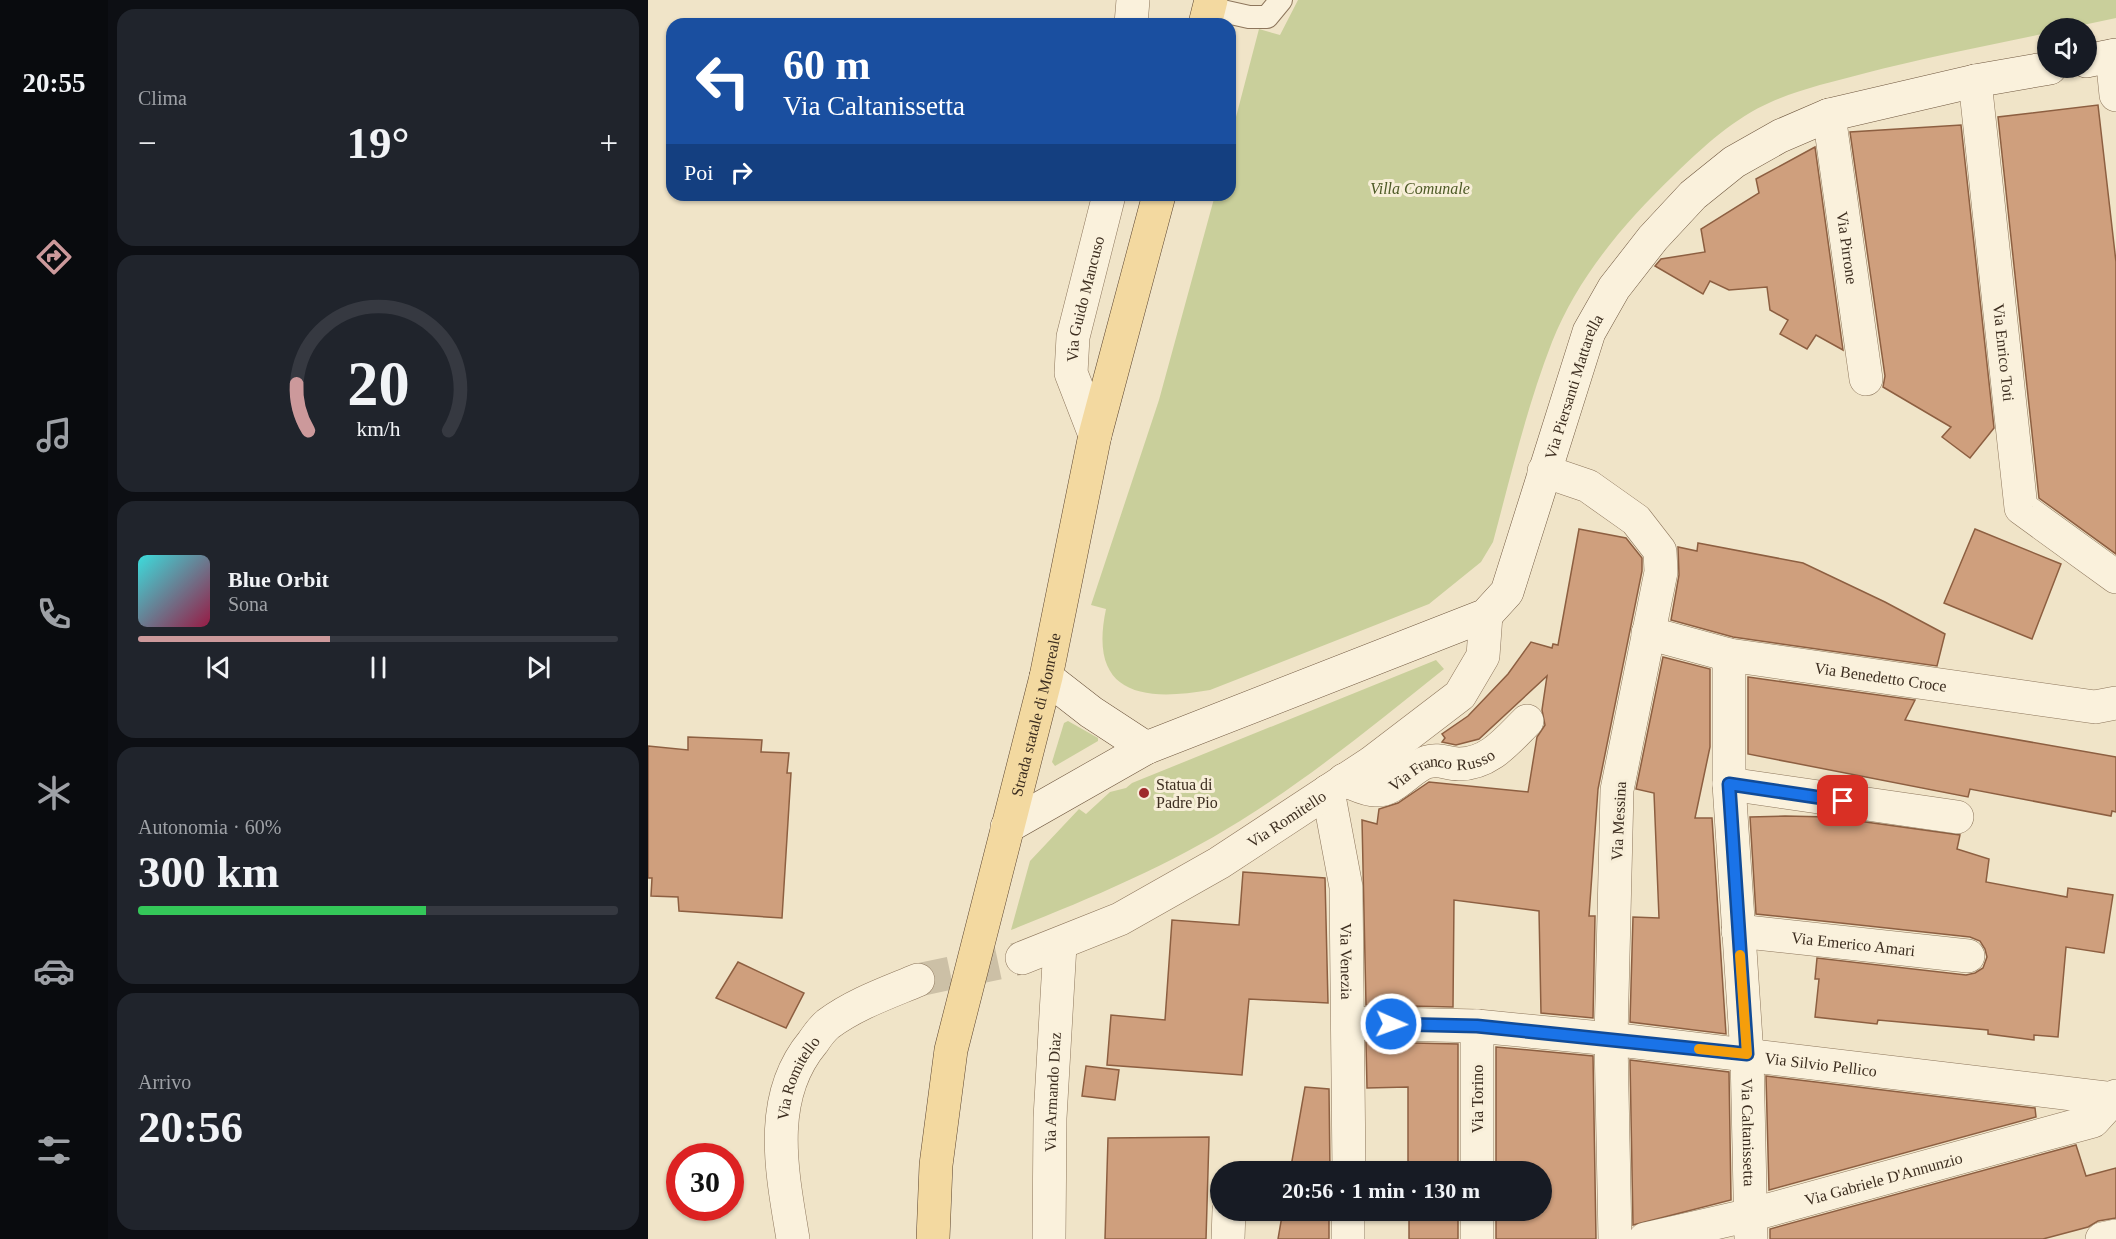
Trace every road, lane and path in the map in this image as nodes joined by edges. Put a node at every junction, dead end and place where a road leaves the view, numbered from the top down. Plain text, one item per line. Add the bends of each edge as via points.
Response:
1 (1133, 0) edge
2 (1281, 0) edge
3 (1208, 11) edge
4 (1132, 18) edge
5 (2105, 58) edge
6 (2037, 70) edge
7 (1975, 81) junction
8 (2116, 95) edge
9 (1829, 115) junction
10 (1107, 201) edge
11 (1157, 201) edge
12 (1866, 379) dead end
13 (1095, 435) junction
14 (1544, 471) junction
15 (2116, 577) edge
16 (1486, 615) junction
17 (1648, 633) junction
18 (1729, 655) junction
19 (1046, 677) junction
20 (2116, 703) edge
21 (1527, 721) dead end
22 (1146, 748) junction
23 (1729, 784) junction
24 (1336, 785) junction
25 (1957, 817) dead end
26 (1007, 827) junction
27 (1738, 931) junction
28 (1060, 945) junction
29 (1968, 956) dead end
30 (1022, 958) tunnel mouth
31 (918, 980) tunnel mouth
32 (1349, 1023) junction
33 (1477, 1026) junction
34 (1611, 1039) junction
35 (1747, 1054) junction
36 (2115, 1099) edge
37 (1348, 1161) edge
38 (1477, 1161) edge
39 (1229, 1221) edge
40 (1348, 1221) edge
41 (1477, 1221) edge
42 (1750, 1227) edge
43 (2116, 1236) edge
44 (793, 1239) edge
45 (933, 1239) edge
46 (1049, 1239) edge
47 (1228, 1239) edge
48 (1348, 1239) edge
49 (1477, 1239) edge
50 (1615, 1239) edge
51 (1645, 1239) edge
52 (2102, 1239) edge

1 - 4 street
2 - 3 lane via 1267,17
5 - 8 street
6 - 7 street, Via Piersanti Mattarella
7 - 9 street, Via Piersanti Mattarella
7 - 15 street, Via Enrico Toti via 2021,508
9 - 12 street, Via Pirrone
9 - 14 street, Via Piersanti Mattarella via 1734,162 1693,195 1653,238 1614,288 1589,332
10 - 13 street, Via Guido Mancuso via 1073,337 1071,373
11 - 13 main road, Strada statale di Monreale
13 - 19 main road, Strada statale di Monreale
14 - 16 street, Via Piersanti Mattarella via 1507,592
14 - 17 street, Via Messina via 1588,486 1636,520 1660,551 1661,572
16 - 22 street, Via Piersanti Mattarella
16 - 24 street, Via Romitello via 1483,656 1460,695
17 - 18 street, Via Benedetto Croce
17 - 34 street, Via Messina via 1617,790
18 - 20 street, Via Benedetto Croce via 2096,707
18 - 23 street, Via Caltanissetta
19 - 22 street
19 - 26 main road, Strada statale di Monreale
21 - 24 street, Via Franco Russo via 1479,762 1424,762 1384,789
22 - 26 street, Via Piersanti Mattarella
23 - 25 street
23 - 27 street, Via Caltanissetta
24 - 28 street, Via Romitello via 1219,863 1120,919
24 - 32 street, Via Venezia via 1346,887
26 - 45 main road, Strada statale di Monreale via 951,1050 936,1165
27 - 29 street, Via Emerico Amari
27 - 35 street, Via Caltanissetta
28 - 30 street, Via Romitello
28 - 46 street, Via Armando Diaz via 1050,1118
31 - 44 street, Via Romitello via 873,998 826,1025 799,1059 785,1093 780,1158
32 - 33 street, Via Silvio Pellico
32 - 37 street, Via Venezia
33 - 34 street, Via Silvio Pellico
33 - 38 street, Via Torino
34 - 35 street, Via Silvio Pellico
34 - 50 street, Via Messina
35 - 36 street, Via Silvio Pellico
35 - 42 street, Via Caltanissetta
36 - 42 street, Via Gabriele D'Annunzio via 2093,1121
39 - 47 street
40 - 48 street
41 - 49 street
42 - 51 street, Via Gabriele D'Annunzio
43 - 52 street

